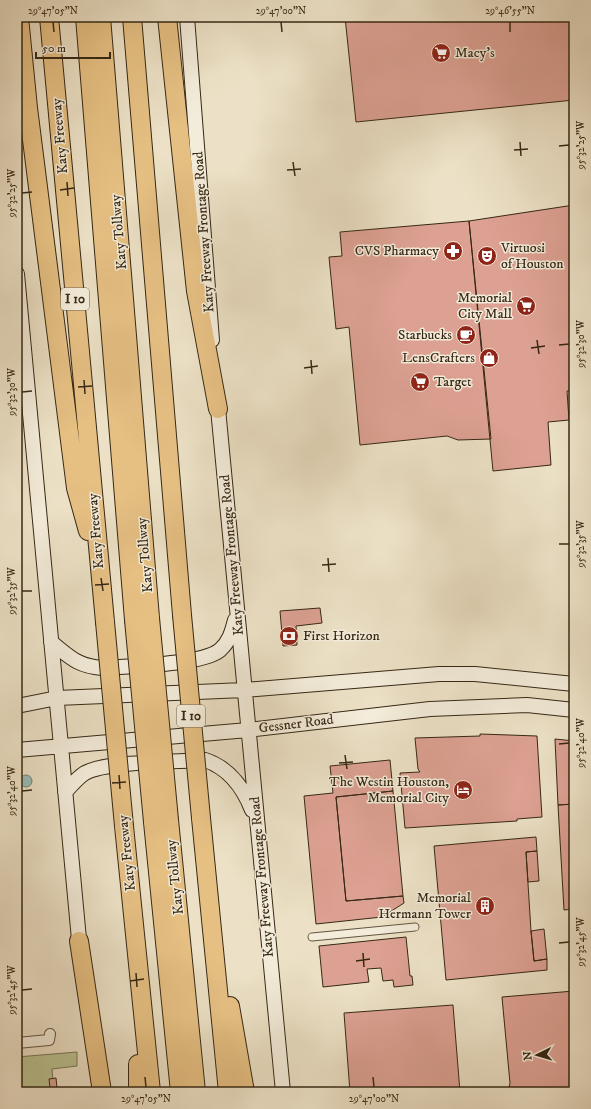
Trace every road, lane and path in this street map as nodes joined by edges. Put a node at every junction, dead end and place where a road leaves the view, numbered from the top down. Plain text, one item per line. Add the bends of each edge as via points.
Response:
1 (19, 17) edge
2 (49, 17) edge
3 (85, 17) edge
4 (101, 17) edge
5 (132, 17) edge
6 (142, 17) edge
7 (167, 17) edge
8 (187, 17) edge
9 (140, 107) junction
10 (17, 274) edge
11 (218, 410) junction
12 (101, 581) junction
13 (237, 615) junction
14 (142, 619) junction
15 (51, 642) junction
16 (574, 684) edge
17 (244, 690) junction
18 (57, 698) junction
19 (17, 706) edge
20 (574, 710) edge
21 (248, 730) junction
22 (61, 746) junction
23 (17, 750) edge
24 (66, 792) junction
25 (161, 821) junction
26 (257, 824) junction
27 (213, 926) junction
28 (415, 927) dead end
29 (312, 937) dead end
30 (79, 941) junction
31 (136, 942) junction
32 (50, 1034) dead end
33 (17, 1043) edge
34 (94, 1092) edge
35 (102, 1092) edge
36 (138, 1092) edge
37 (151, 1092) edge
38 (180, 1092) edge
39 (196, 1092) edge
40 (228, 1092) edge
41 (246, 1092) edge
42 (283, 1092) edge

1 - 12 highway via 76,488
2 - 12 highway, Katy Freeway / I 10
3 - 14 highway, Katy Tollway
4 - 14 highway, Katy Tollway
5 - 9 highway, I 10
6 - 9 highway
7 - 11 highway via 196,291
8 - 11 main road, Katy Freeway Frontage Road
9 - 27 highway, I 10, bridge via 182,615
10 - 15 main road
11 - 13 main road, Katy Freeway Frontage Road
12 - 31 highway, Katy Freeway / I 10, bridge
13 - 15 main road via 228,641 219,650 199,660 86,667
13 - 17 main road, Katy Freeway Frontage Road
14 - 25 highway, Katy Tollway, bridge
15 - 18 main road
16 - 17 main road via 475,674 439,674
17 - 18 main road
17 - 21 main road, Katy Freeway Frontage Road
18 - 19 main road
18 - 22 main road
20 - 21 main road, Gessner Road via 527,705 430,709
21 - 22 main road, Gessner Road
21 - 26 main road, Katy Freeway Frontage Road
22 - 23 main road, Gessner Road
22 - 24 main road
24 - 26 main road via 86,772 103,767 205,760 216,764 232,776 248,798
24 - 30 main road
25 - 38 highway, Katy Tollway
25 - 39 highway, Katy Tollway
26 - 42 main road, Katy Freeway Frontage Road
27 - 40 highway, I 10
27 - 41 highway
28 - 29 street
30 - 34 main road
30 - 35 highway
31 - 36 highway
31 - 37 highway, Katy Freeway / I 10
32 - 33 street via 50,1040

